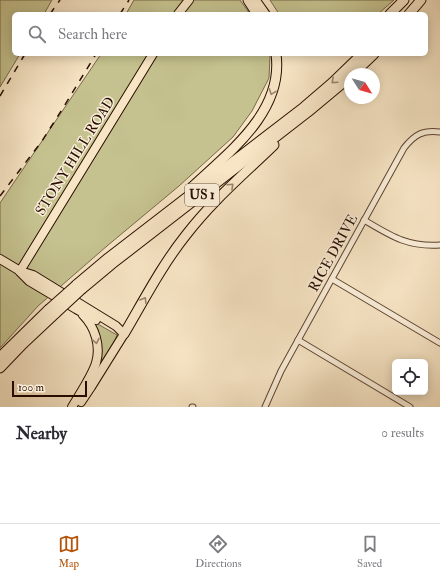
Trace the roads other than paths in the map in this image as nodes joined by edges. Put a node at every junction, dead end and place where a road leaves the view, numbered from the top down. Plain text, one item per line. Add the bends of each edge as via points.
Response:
1 (189, 0) edge
2 (248, 0) edge
3 (256, 0) edge
4 (404, 0) edge
5 (410, 0) edge
6 (421, 0) edge
7 (180, 12) edge
8 (256, 12) edge
9 (264, 12) edge
10 (392, 12) edge
11 (400, 12) edge
12 (411, 12) edge
13 (152, 56) edge
14 (276, 56) edge
15 (360, 56) edge
16 (372, 56) edge
17 (359, 68) edge
18 (344, 82) edge
19 (323, 101) junction
20 (440, 132) edge
21 (364, 220) junction
22 (148, 227) junction
23 (440, 245) edge
24 (0, 259) edge
25 (20, 271) junction
26 (332, 279) junction
27 (79, 287) junction
28 (76, 309) junction
29 (52, 311) junction
30 (124, 334) junction
31 (298, 340) junction
32 (440, 343) edge
33 (0, 358) edge
34 (0, 368) edge
35 (72, 407) edge
36 (77, 407) edge
37 (265, 407) edge
38 (410, 407) edge

1 - 7 main road
2 - 8 highway
3 - 9 highway
4 - 10 highway
5 - 11 highway
6 - 12 highway
13 - 25 main road, STONY HILL ROAD
14 -> 22 highway via 277,74 274,88 254,124 236,146
15 -> 22 highway, US 1 via 304,107
16 - 17 highway
18 - 19 highway, US 1
19 - 27 highway, US 1
30 -> 19 highway via 174,251 210,206
20 - 21 street, RICE DRIVE via 422,133 408,142
21 - 23 street via 405,241 420,245
21 - 26 street, RICE DRIVE
22 - 27 highway, US 1 via 108,258
24 - 25 main road
25 - 28 main road via 29,281
25 - 30 main road via 33,275 116,326
26 - 31 street, RICE DRIVE
26 - 32 street
27 - 29 highway, US 1, bridge
28 - 30 main road
28 -> 35 main road via 92,328 98,354 95,368
29 - 33 highway, US 1
29 - 34 highway, US 1
30 - 36 main road
31 - 37 street, RICE DRIVE
31 - 38 street

